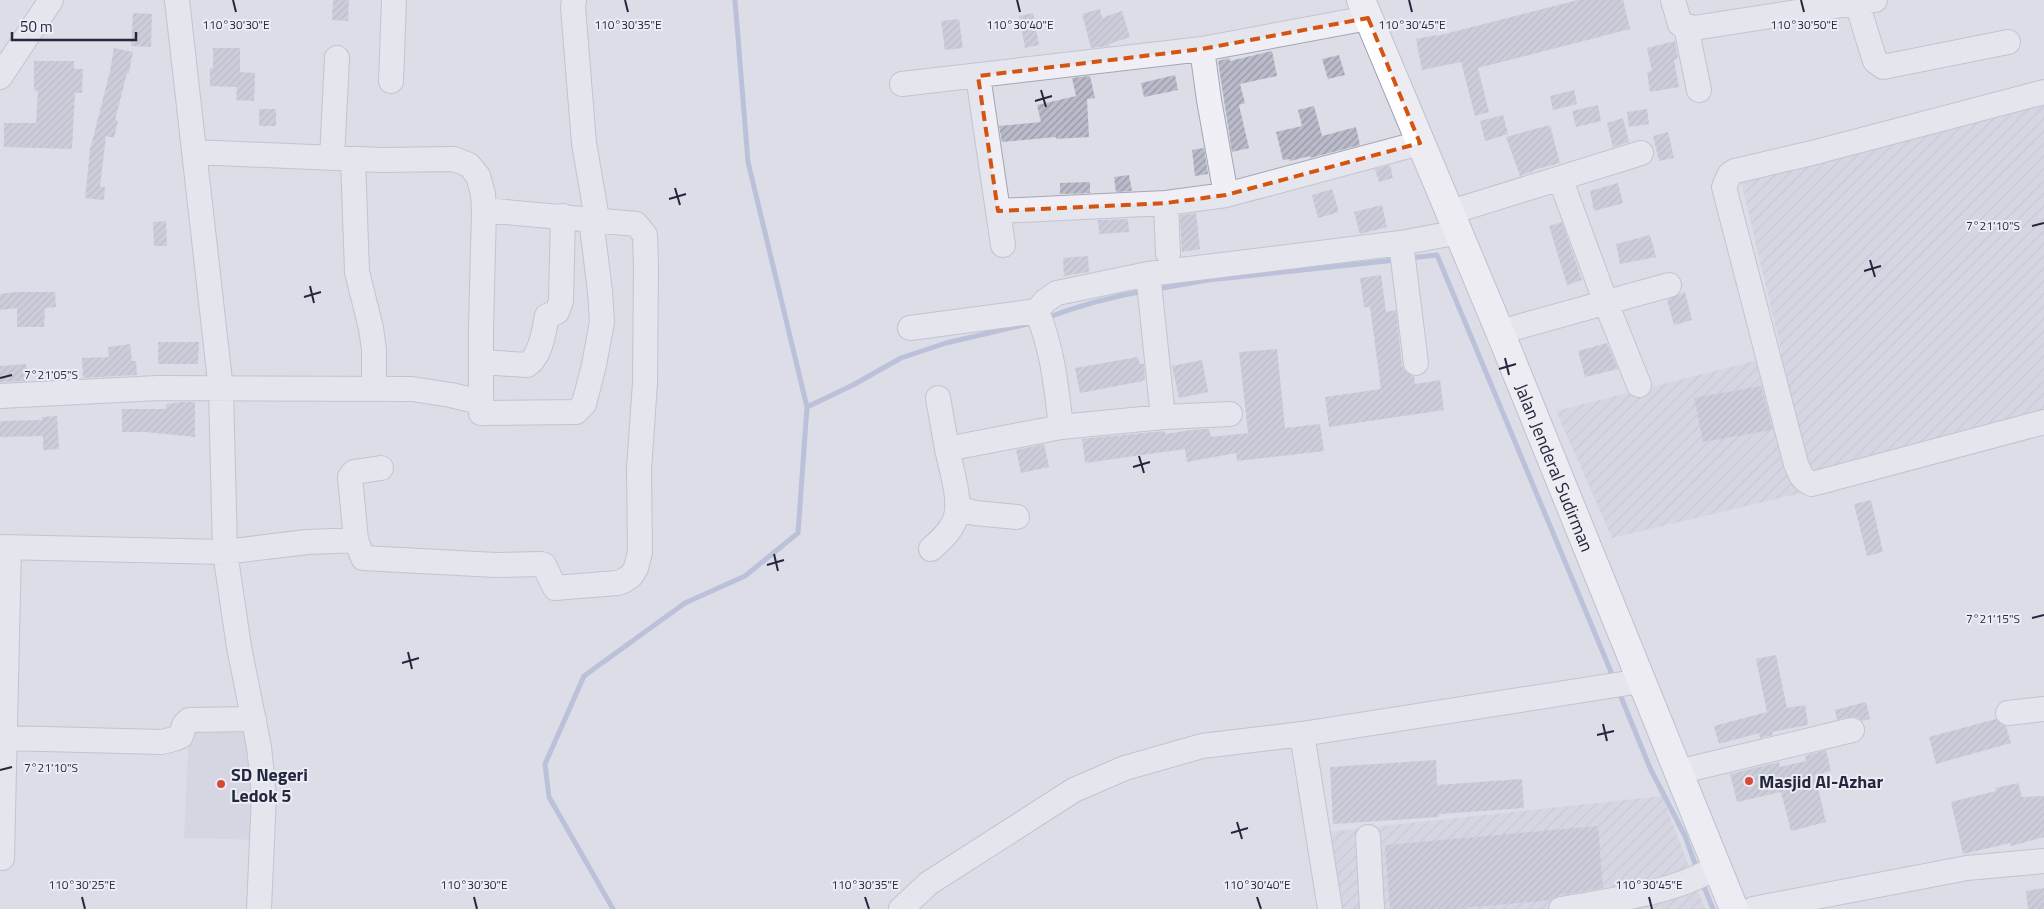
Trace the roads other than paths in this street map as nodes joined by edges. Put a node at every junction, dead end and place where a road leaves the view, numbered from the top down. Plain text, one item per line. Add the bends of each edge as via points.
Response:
1 (51, 0) edge
2 (177, 0) edge
3 (394, 0) edge
4 (574, 0) edge
5 (1673, 0) edge
6 (1863, 1) edge
7 (1365, 9) edge
8 (1686, 27) junction
9 (2008, 42) dead end
10 (1202, 49) junction
11 (336, 58) dead end
12 (0, 76) edge
13 (978, 76) junction
14 (391, 82) dead end
15 (902, 84) dead end
16 (1699, 90) dead end
17 (2044, 92) edge
18 (1420, 142) junction
19 (194, 152) junction
20 (1642, 153) dead end
21 (343, 158) junction
22 (1560, 178) junction
23 (1226, 195) junction
24 (1166, 203) junction
25 (484, 210) junction
26 (998, 211) junction
27 (563, 216) junction
28 (594, 219) junction
29 (1455, 222) junction
30 (1003, 245) dead end
31 (1168, 253) dead end
32 (1403, 258) junction
33 (1669, 285) dead end
34 (1149, 287) junction
35 (1606, 303) junction
36 (1041, 321) junction
37 (910, 328) dead end
38 (1500, 332) junction
39 (481, 362) junction
40 (1416, 363) dead end
41 (1639, 385) dead end
42 (374, 389) junction
43 (221, 390) junction
44 (0, 396) edge
45 (938, 398) dead end
46 (1230, 414) dead end
47 (481, 416) junction
48 (1163, 417) junction
49 (2044, 422) edge
50 (1061, 427) junction
51 (947, 449) junction
52 (381, 468) dead end
53 (958, 508) junction
54 (1017, 517) dead end
55 (356, 540) junction
56 (4, 547) edge
57 (931, 549) dead end
58 (225, 552) junction
59 (1637, 681) junction
60 (2044, 709) edge
61 (2008, 713) dead end
62 (254, 719) junction
63 (1852, 730) dead end
64 (1302, 734) junction
65 (4, 738) junction
66 (1678, 772) junction
67 (1368, 837) dead end
68 (2, 858) dead end
69 (2044, 861) edge
70 (1711, 870) junction
71 (259, 909) edge
72 (901, 909) edge
73 (1330, 909) edge
74 (1372, 909) edge
75 (1562, 909) edge
76 (1734, 909) edge
77 (1753, 909) edge

1 - 12 street
2 - 19 street
3 - 14 street
4 - 28 street via 584,143
5 - 8 street via 1680,24
6 - 8 street
6 - 9 street via 1875,61 1882,67
7 - 10 street
7 - 18 main road, Jalan Jenderal Sudirman
8 - 16 street
10 - 13 street
10 - 23 street
11 - 21 street
13 - 15 street
13 - 26 street
17 - 49 street via 1735,171 1724,187 1796,464 1805,481 1812,484
18 - 23 street
18 - 29 main road, Jalan Jenderal Sudirman
19 - 21 street
19 - 43 street
20 - 22 street
21 - 25 street via 454,159 469,166 478,176
21 - 42 street via 357,272 374,350
22 - 29 street
22 - 35 street
23 - 24 street
24 - 26 street
24 - 31 street
25 - 27 street
25 - 39 street
26 - 30 street
27 - 28 street
27 - 39 street via 562,301 557,312 547,316 542,343 531,363
28 - 47 street via 602,322 584,404 576,412
28 - 55 street via 636,224 645,235 646,382 639,470 640,552 631,576 617,583 556,588 541,564 496,565 364,558
29 - 32 street
29 - 38 main road, Jalan Jenderal Sudirman
32 - 34 street
32 - 40 street
33 - 35 street
34 - 36 street via 1057,293 1045,301
34 - 48 street
35 - 38 street
35 - 41 street
36 - 37 street
36 - 50 street via 1052,355
38 - 59 main road, Jalan Jenderal Sudirman
39 - 47 street
42 - 43 street
42 - 47 street via 412,389 451,395
43 - 44 street via 158,388
43 - 58 street
45 - 51 street
46 - 48 street
48 - 50 street
50 - 51 street
51 - 53 street
52 - 55 street via 354,472 350,477
53 - 54 street
53 - 57 street via 955,521
55 - 58 street
56 - 58 street
56 - 65 street
58 - 62 street via 238,648
59 - 64 street
59 - 66 main road, Jalan Jenderal Sudirman
60 - 61 street
62 - 65 street via 189,720 181,736 162,742
62 - 71 street via 264,795
63 - 66 street
64 - 72 street via 1202,746 1126,768 1074,790 929,883
64 - 73 street
65 - 68 street
66 - 70 main road, Jalan Jenderal Sudirman
67 - 74 street
69 - 77 street via 1967,868
70 - 75 street via 1678,884 1635,896
70 - 76 main road, Jalan Jenderal Sudirman

